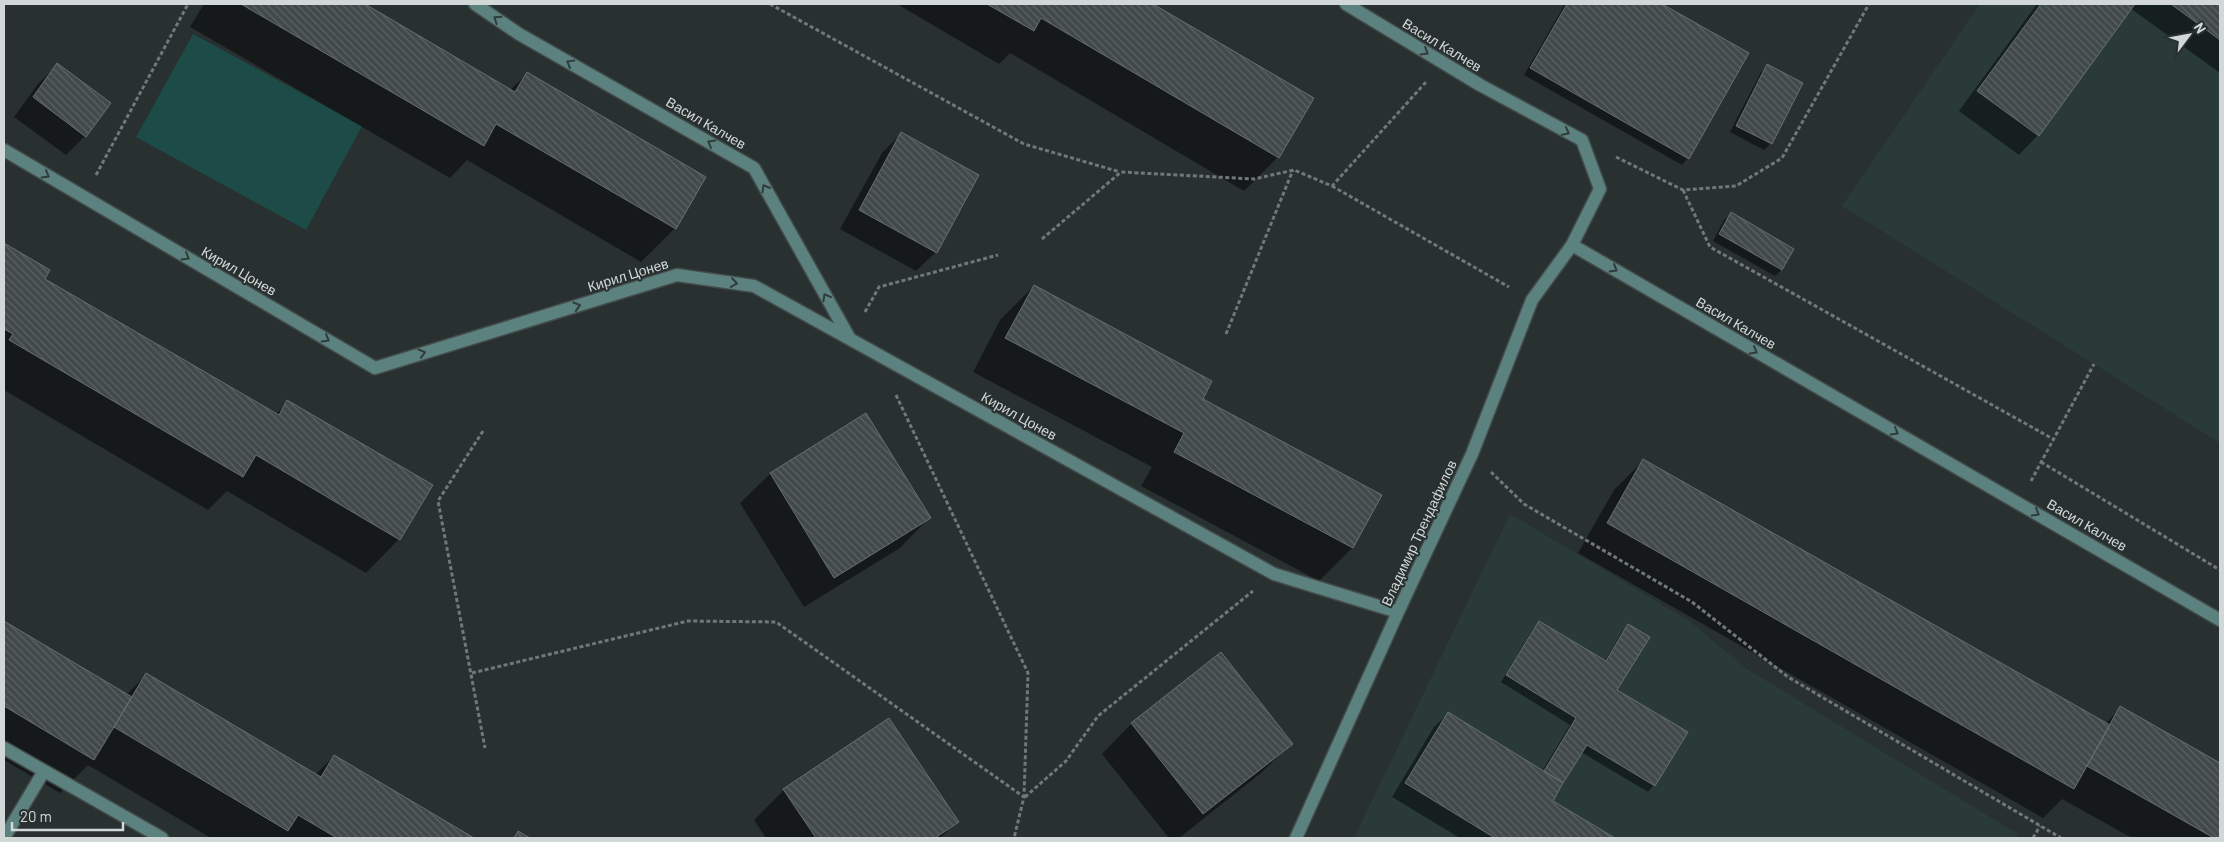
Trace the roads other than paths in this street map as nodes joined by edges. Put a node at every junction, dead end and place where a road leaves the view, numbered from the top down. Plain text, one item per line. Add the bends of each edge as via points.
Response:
1 (475, 4) edge
2 (1346, 4) edge
3 (4, 150) edge
4 (1572, 245) junction
5 (850, 339) junction
6 (1398, 612) junction
7 (2220, 620) edge
8 (4, 748) edge
9 (44, 771) junction
10 (4, 838) edge
11 (162, 838) edge
12 (1296, 838) edge

5 -> 1 street, Васил Калчев via 754,168 519,34
2 -> 4 street, Васил Калчев via 1480,85 1582,140 1600,189
3 -> 5 street, Кирил Цонев via 375,368 678,275 754,286
4 - 6 street, Владимир Трендафилов via 1532,300 1472,454
4 -> 7 street, Васил Калчев
5 - 6 street, Кирил Цонев via 1274,574
6 - 12 street, Владимир Трендафилов
8 - 9 street
9 - 10 street
9 - 11 street

